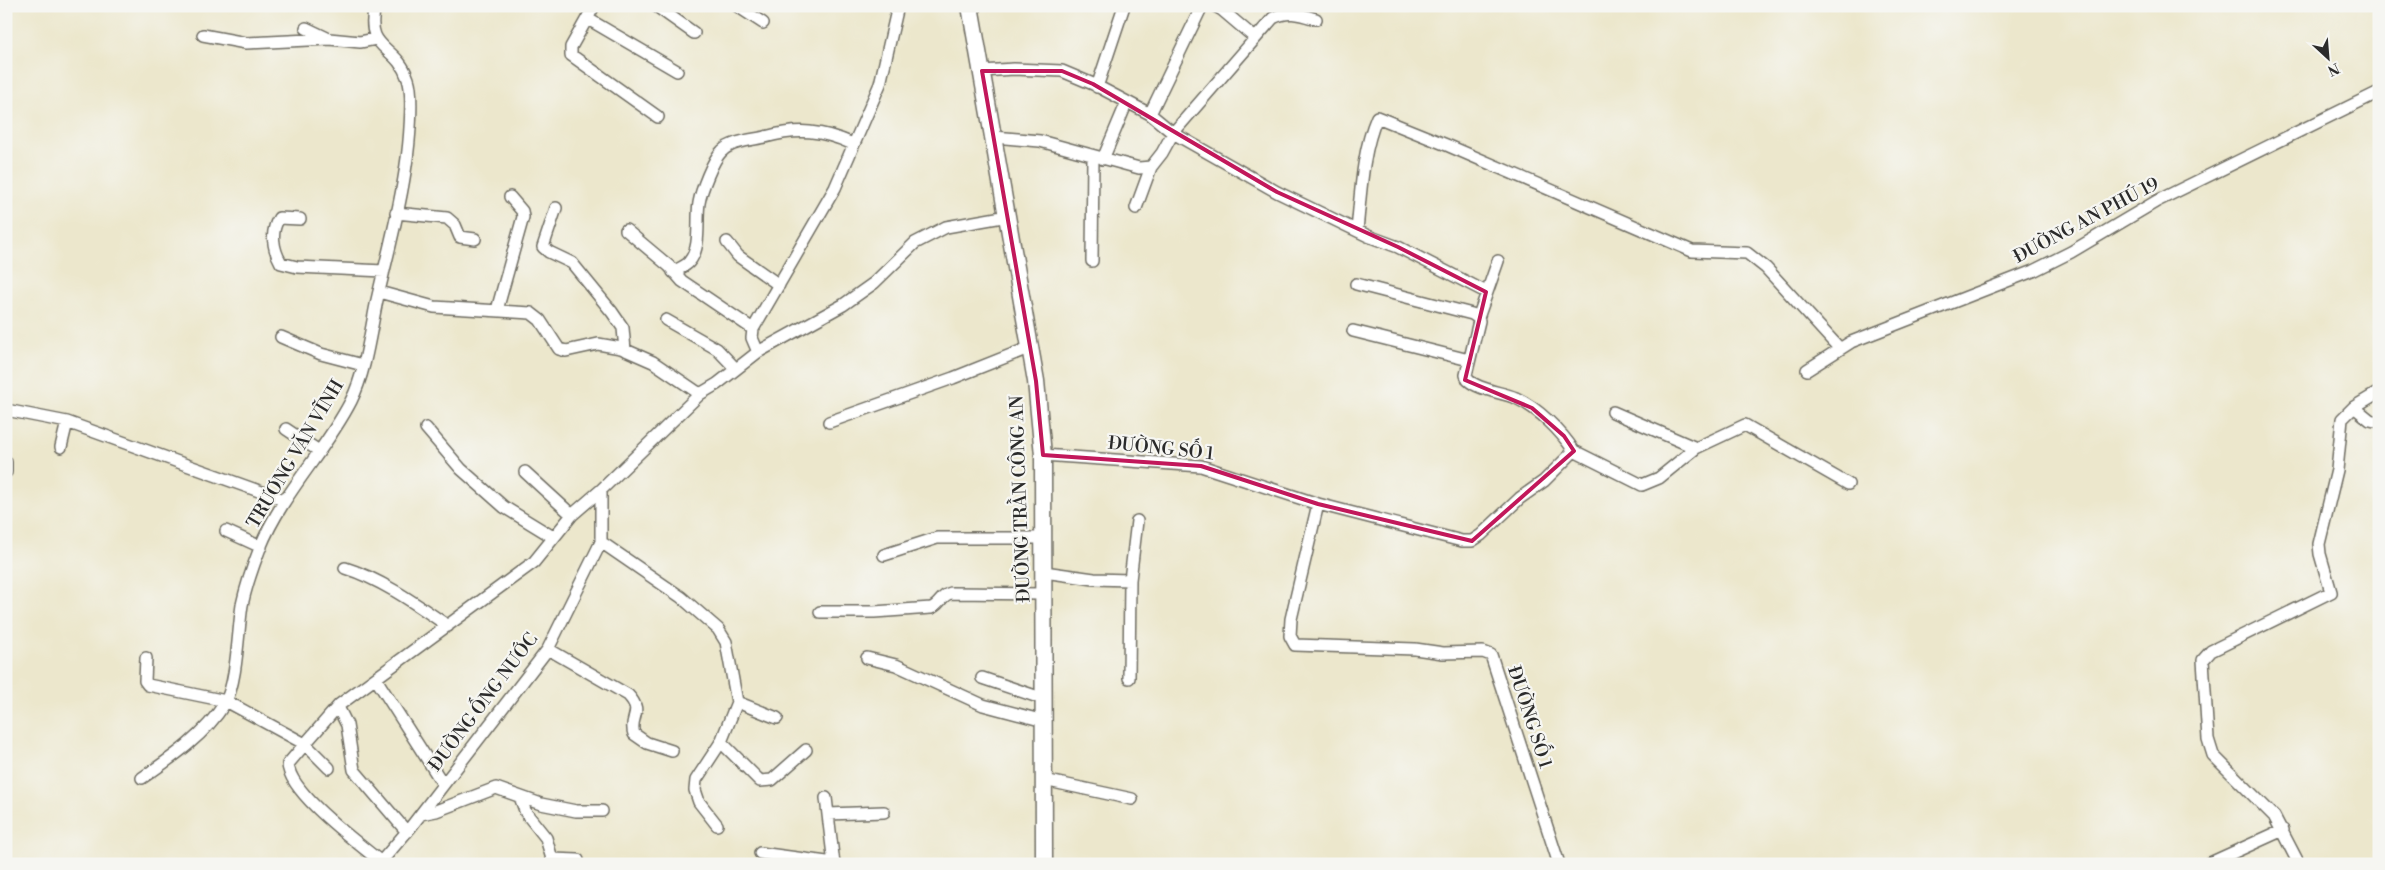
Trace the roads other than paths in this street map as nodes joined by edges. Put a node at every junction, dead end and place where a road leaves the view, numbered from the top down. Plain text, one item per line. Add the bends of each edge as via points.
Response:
1 (375, 6) edge
2 (594, 6) edge
3 (656, 6) edge
4 (737, 6) edge
5 (898, 6) edge
6 (970, 6) edge
7 (1124, 6) edge
8 (1202, 6) edge
9 (1221, 7) edge
10 (588, 19) junction
11 (1316, 19) dead end
12 (764, 23) dead end
13 (306, 28) dead end
14 (694, 33) dead end
15 (203, 35) dead end
16 (1255, 38) junction
17 (329, 39) junction
18 (376, 39) junction
19 (677, 71) dead end
20 (982, 71) junction
21 (1097, 86) junction
22 (2379, 92) edge
23 (1127, 102) junction
24 (1150, 114) junction
25 (658, 116) dead end
26 (1173, 133) junction
27 (994, 137) junction
28 (853, 144) junction
29 (1098, 157) junction
30 (1151, 167) junction
31 (510, 197) dead end
32 (556, 208) dead end
33 (1136, 208) dead end
34 (396, 213) junction
35 (1008, 216) junction
36 (300, 219) dead end
37 (626, 230) dead end
38 (1357, 230) junction
39 (475, 239) dead end
40 (727, 242) dead end
41 (1092, 261) dead end
42 (1498, 261) dead end
43 (384, 271) junction
44 (673, 272) junction
45 (1356, 284) dead end
46 (779, 285) junction
47 (379, 292) junction
48 (1486, 292) junction
49 (497, 310) junction
50 (1478, 318) junction
51 (666, 320) dead end
52 (753, 329) junction
53 (1353, 331) dead end
54 (281, 337) dead end
55 (1031, 347) junction
56 (1840, 349) junction
57 (625, 350) junction
58 (758, 352) junction
59 (1469, 360) junction
60 (363, 365) junction
61 (736, 369) junction
62 (1807, 370) dead end
63 (2379, 392) edge
64 (700, 394) junction
65 (2354, 407) junction
66 (6, 410) edge
67 (1613, 412) dead end
68 (67, 422) junction
69 (829, 422) dead end
70 (2379, 422) edge
71 (426, 428) dead end
72 (286, 429) dead end
73 (61, 447) dead end
74 (1696, 448) junction
75 (319, 451) junction
76 (1574, 451) junction
77 (1043, 455) junction
78 (6, 462) edge
79 (6, 472) edge
80 (525, 472) dead end
81 (1848, 484) dead end
82 (600, 490) junction
83 (284, 500) junction
84 (1317, 510) junction
85 (572, 515) junction
86 (1137, 521) dead end
87 (226, 531) dead end
88 (553, 538) junction
89 (1044, 538) junction
90 (601, 542) junction
91 (261, 547) junction
92 (884, 555) dead end
93 (345, 568) dead end
94 (1044, 572) junction
95 (1130, 580) junction
96 (1044, 594) junction
97 (820, 612) dead end
98 (448, 626) junction
99 (548, 649) junction
100 (146, 658) dead end
101 (867, 658) dead end
102 (982, 678) dead end
103 (1129, 678) dead end
104 (376, 679) junction
105 (1044, 699) junction
106 (226, 701) junction
107 (737, 702) junction
108 (338, 707) junction
109 (777, 718) dead end
110 (1044, 721) junction
111 (721, 742) junction
112 (305, 744) junction
113 (806, 750) dead end
114 (672, 751) dead end
115 (329, 768) dead end
116 (142, 778) dead end
117 (1044, 780) junction
118 (443, 784) junction
119 (520, 797) junction
120 (826, 798) dead end
121 (1132, 799) dead end
122 (602, 811) dead end
123 (884, 812) dead end
124 (420, 814) junction
125 (828, 814) junction
126 (717, 825) dead end
127 (2283, 830) junction
128 (406, 832) junction
129 (760, 853) dead end
130 (578, 860) dead end
131 (2229, 860) edge
132 (380, 863) edge
133 (834, 863) edge
134 (1044, 864) edge
135 (1559, 864) edge
136 (2208, 864) edge
137 (2299, 864) edge

1 - 18 street via 371,22
2 - 10 street
3 - 14 street
4 - 12 street
5 - 28 street via 880,84
6 - 20 main road, ĐƯỜNG TRẦN CÔNG AN
7 - 21 street
8 - 24 street
9 - 16 street
10 - 19 street
10 - 25 street via 571,47 571,55
11 - 16 street via 1282,13
13 - 17 street
15 - 17 street via 246,43
16 - 26 street
17 - 18 street via 360,42
18 - 34 street, TRƯƠNG VĂN VĨNH via 402,63 409,80 406,165
20 - 21 street via 1062,72
20 - 27 main road, ĐƯỜNG TRẦN CÔNG AN
21 - 23 street
22 - 56 street, ĐƯỜNG AN PHÚ 19 via 2157,201 2032,272
23 - 24 street
23 - 29 street
24 - 26 street
26 - 30 street
26 - 38 street via 1276,192
27 - 29 street via 1040,141
27 - 35 main road, ĐƯỜNG TRẦN CÔNG AN
28 - 44 street via 831,134 806,131 733,144 721,151 699,202 694,254 689,263
28 - 46 street via 835,188
29 - 30 street via 1139,168
29 - 41 street
30 - 33 street
31 - 49 street via 523,217
32 - 57 street via 542,246 572,263 612,312 623,328
34 - 39 street via 447,218 455,225 460,237
34 - 43 street, TRƯƠNG VĂN VĨNH
35 - 55 main road, ĐƯỜNG TRẦN CÔNG AN
35 - 58 street via 946,227 915,243 874,283 843,305
36 - 43 street via 284,217 277,222 274,244 281,263 297,267
37 - 44 street
38 - 48 street
38 - 56 street via 1364,167 1377,117 1692,250 1747,253 1766,268
40 - 46 street via 738,256
42 - 48 street
43 - 47 street, TRƯƠNG VĂN VĨNH
44 - 52 street
45 - 50 street via 1423,300
46 - 52 street
47 - 49 street via 434,307
47 - 60 street, TRƯƠNG VĂN VĨNH
48 - 50 street
49 - 57 street via 536,316 559,349 566,351 598,344
50 - 59 street
51 - 61 street via 717,349
52 - 58 street via 752,338
53 - 59 street
54 - 60 street via 322,354
55 - 69 street
55 - 77 main road, ĐƯỜNG TRẦN CÔNG AN
56 - 62 street, ĐƯỜNG AN PHÚ 19
57 - 64 street via 654,362
58 - 61 street
59 - 76 street via 1466,375 1470,382 1517,399 1564,436
60 - 75 street, TRƯƠNG VĂN VĨNH via 352,399
61 - 64 street
63 - 65 street
64 - 82 street
65 - 70 street via 2370,420
65 - 127 street via 2342,419 2336,470 2319,544 2331,592 2211,651 2204,660 2208,738 2213,754 2274,816
66 - 68 street
67 - 74 street
68 - 73 street
68 - 83 street
71 - 88 street via 462,469 504,507
72 - 75 street
74 - 76 street via 1659,478 1642,485
74 - 81 street via 1745,425
75 - 83 street, TRƯƠNG VĂN VĨNH
76 - 84 street, ĐƯỜNG SỐ 1 via 1544,481 1472,541
77 - 84 street, ĐƯỜNG SỐ 1 via 1201,466
77 - 89 main road, ĐƯỜNG TRẦN CÔNG AN
78 - 79 street
80 - 85 street
82 - 85 street
82 - 90 street, ĐƯỜNG ỐNG NƯỚC
83 - 91 street, TRƯƠNG VĂN VĨNH
84 - 135 street, ĐƯỜNG SỐ 1 via 1290,619 1290,636 1295,645 1415,648 1491,655
85 - 88 street
86 - 95 street
87 - 91 street
88 - 98 street via 534,562
89 - 92 street via 937,538
89 - 94 main road, ĐƯỜNG TRẦN CÔNG AN
90 - 99 street, ĐƯỜNG ỐNG NƯỚC
90 - 107 street via 681,597 724,636
91 - 106 street, TRƯƠNG VĂN VĨNH via 242,604
93 - 98 street via 359,572 417,604
94 - 95 street
94 - 96 main road, ĐƯỜNG TRẦN CÔNG AN
95 - 103 street
96 - 97 street via 951,593 942,596 931,608
96 - 105 main road, ĐƯỜNG TRẦN CÔNG AN
98 - 104 street
99 - 114 street via 628,695 637,711 632,728 634,734 647,743
99 - 118 street, ĐƯỜNG ỐNG NƯỚC
100 - 106 street via 145,682 148,685
101 - 110 street via 896,666 982,705
102 - 105 street
104 - 108 street
104 - 118 street
105 - 110 main road, ĐƯỜNG TRẦN CÔNG AN
106 - 112 street
106 - 116 street, TRƯƠNG VĂN VĨNH via 210,723 183,749
107 - 109 street
107 - 111 street
108 - 112 street
108 - 128 street via 347,725 354,770
110 - 117 main road, ĐƯỜNG TRẦN CÔNG AN
111 - 113 street via 760,781 767,782
111 - 126 street via 696,780 695,790
112 - 115 street
112 - 132 street via 288,764 296,785 304,796
117 - 121 street
117 - 134 main road, ĐƯỜNG TRẦN CÔNG AN
118 - 124 street, ĐƯỜNG ỐNG NƯỚC
119 - 122 street via 576,811
119 - 124 street via 496,788
119 - 130 street via 526,812 546,838 552,859
120 - 125 street
123 - 125 street
124 - 128 street, ĐƯỜNG ỐNG NƯỚC
125 - 133 street
127 - 131 street
127 - 137 street
128 - 132 street, ĐƯỜNG ỐNG NƯỚC
129 - 133 street
131 - 136 street

